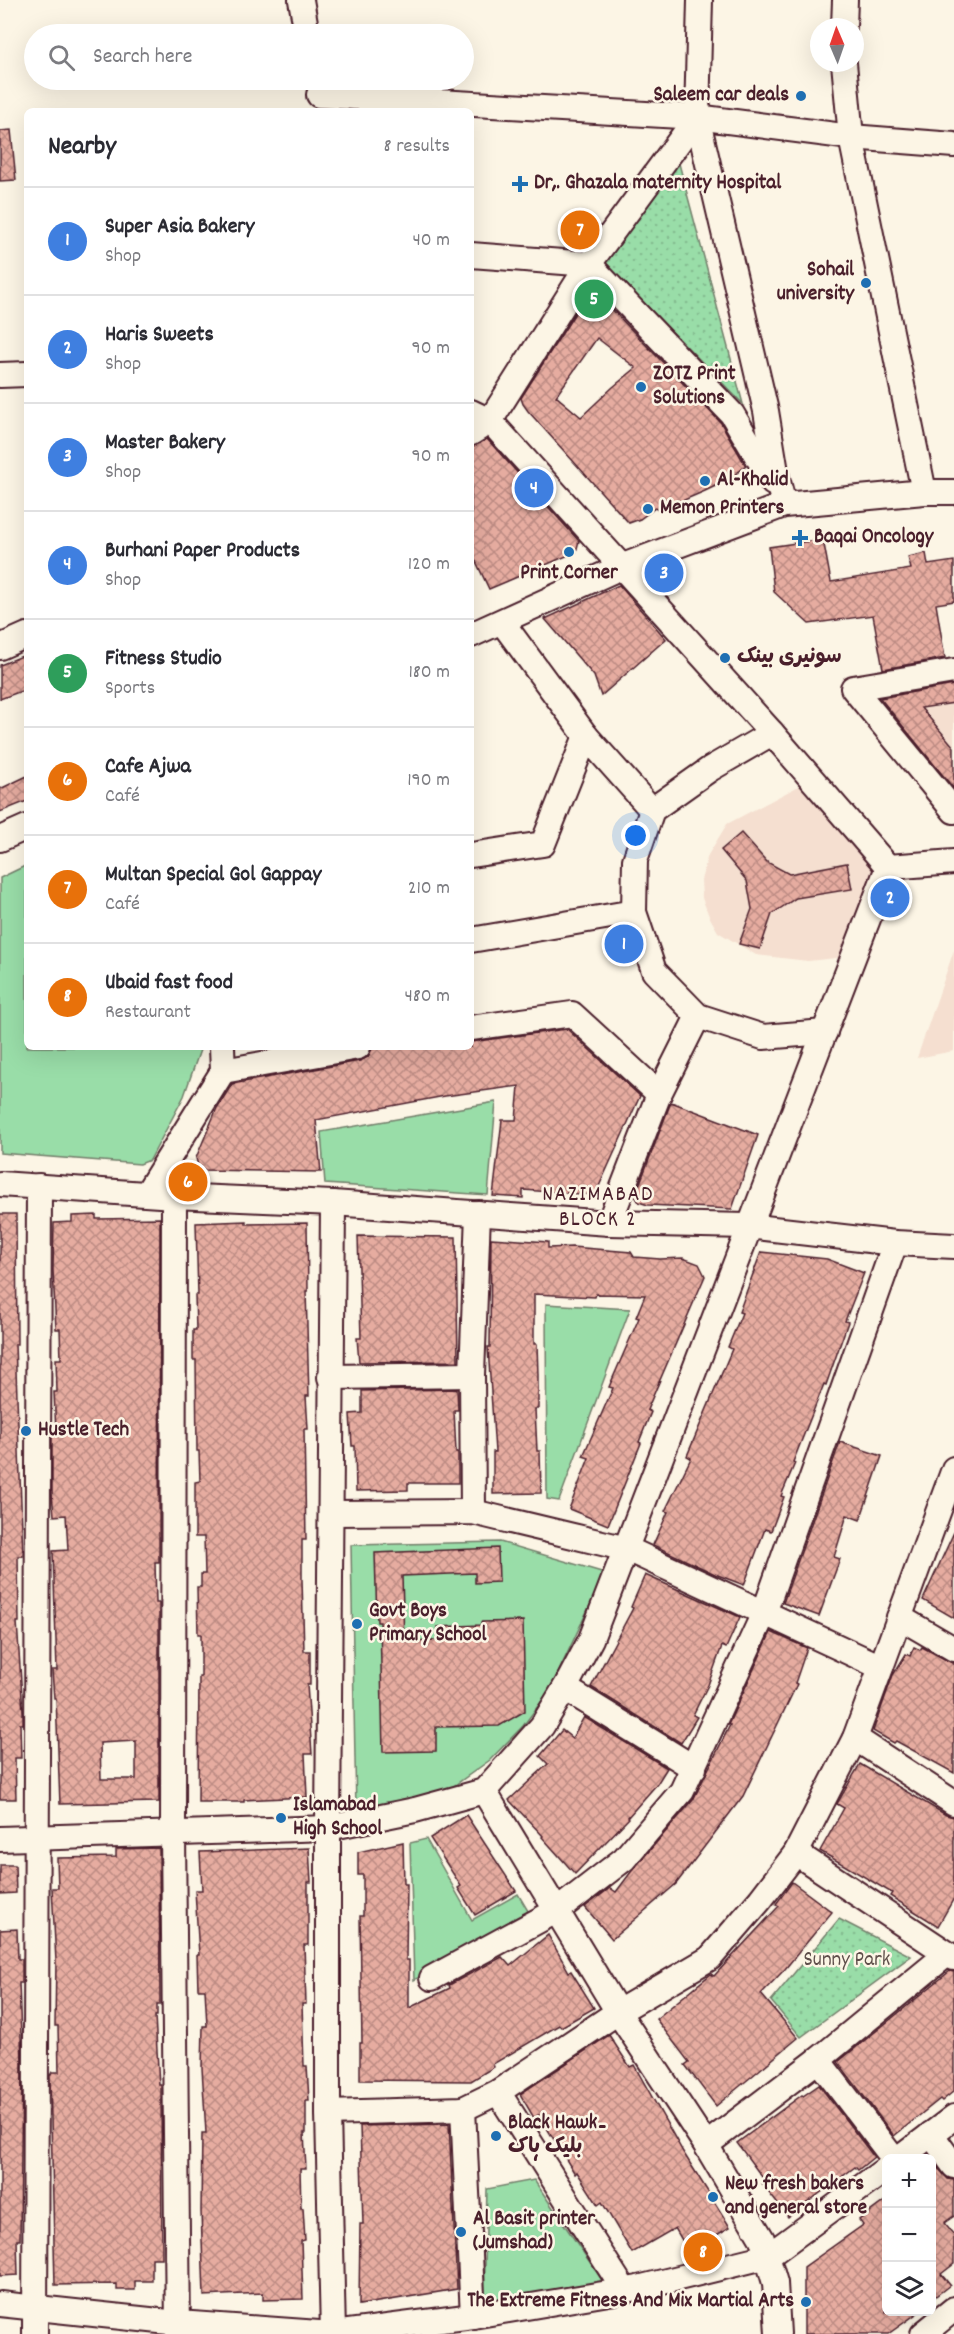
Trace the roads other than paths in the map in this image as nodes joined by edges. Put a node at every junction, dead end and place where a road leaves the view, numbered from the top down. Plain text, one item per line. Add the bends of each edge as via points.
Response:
1 (301, 0) edge
2 (700, 0) edge
3 (845, 0) edge
4 (844, 18) edge
5 (305, 24) edge
6 (845, 72) edge
7 (319, 95) edge
8 (697, 117) junction
9 (851, 136) junction
10 (954, 145) edge
11 (474, 255) edge
12 (589, 264) junction
13 (24, 374) edge
14 (0, 375) edge
15 (477, 422) edge
16 (924, 492) junction
17 (954, 492) edge
18 (784, 505) junction
19 (623, 567) junction
20 (502, 622) junction
21 (474, 634) edge
22 (24, 636) edge
23 (0, 647) edge
24 (954, 670) edge
25 (772, 733) junction
26 (586, 736) junction
27 (652, 810) junction
28 (954, 811) edge
29 (24, 828) edge
30 (0, 839) edge
31 (474, 855) edge
32 (954, 862) edge
33 (888, 867) junction
34 (634, 912) junction
35 (474, 939) edge
36 (698, 1016) junction
37 (474, 1028) edge
38 (825, 1032) junction
39 (222, 1050) edge
40 (341, 1050) edge
41 (223, 1071) junction
42 (659, 1094) junction
43 (0, 1184) edge
44 (39, 1186) junction
45 (147, 1193) junction
46 (174, 1196) junction
47 (333, 1203) junction
48 (478, 1213) junction
49 (609, 1223) junction
50 (748, 1226) junction
51 (895, 1243) junction
52 (954, 1246) edge
53 (472, 1375) junction
54 (330, 1377) junction
55 (952, 1483) edge
56 (473, 1512) junction
57 (332, 1513) junction
58 (627, 1549) junction
59 (764, 1613) junction
60 (898, 1617) junction
61 (954, 1649) edge
62 (881, 1667) junction
63 (565, 1688) junction
64 (855, 1738) junction
65 (694, 1768) junction
66 (484, 1791) junction
67 (954, 1803) edge
68 (328, 1828) junction
69 (172, 1834) junction
70 (0, 1839) edge
71 (38, 1839) junction
72 (796, 1853) junction
73 (558, 1910) junction
74 (951, 1956) edge
75 (432, 1978) dead end
76 (618, 2012) junction
77 (818, 2060) junction
78 (498, 2092) junction
79 (463, 2109) junction
80 (328, 2113) junction
81 (954, 2117) edge
82 (931, 2134) junction
83 (706, 2145) junction
84 (890, 2154) edge
85 (905, 2154) edge
86 (954, 2166) edge
87 (882, 2172) edge
88 (768, 2256) junction
89 (624, 2290) junction
90 (0, 2304) edge
91 (35, 2309) junction
92 (954, 2309) edge
93 (473, 2316) junction
94 (178, 2328) edge
95 (35, 2334) edge
96 (333, 2334) edge
97 (778, 2334) edge
98 (923, 2334) edge

1 - 5 street
2 - 8 street
3 - 4 street
6 - 9 street
7 - 8 street
8 - 9 street
8 - 12 street
8 - 18 street via 766,411
9 - 10 street
9 - 16 street
11 - 12 street
12 - 15 street
12 - 18 street via 732,414
13 - 14 street
15 - 19 street
16 - 17 street
16 - 18 street
18 - 19 street
19 - 20 street
19 - 25 street
20 - 21 street
20 - 26 street
22 - 23 street
24 - 28 street via 853,688
25 - 27 street via 710,769
25 - 33 street
26 - 27 street
26 - 31 street via 543,844
27 - 34 street via 635,860
29 - 30 street
32 - 33 street
33 - 38 street
34 - 35 street
34 - 36 street via 654,971
36 - 38 street via 763,1037
36 - 42 street
37 - 42 street via 572,1014
38 - 50 street
39 - 41 street
40 - 41 street
41 - 45 street
42 - 49 street
43 - 44 street
44 - 45 street
44 - 71 street
45 - 46 street
46 - 47 street
46 - 69 street
47 - 48 street
47 - 54 street
48 - 49 street
48 - 53 street
49 - 50 street
50 - 51 street
50 - 58 street
51 - 52 street
51 - 59 street
53 - 54 street
53 - 56 street
54 - 57 street
55 - 60 street
56 - 57 street
56 - 58 street
57 - 68 street
58 - 59 street
58 - 63 street via 591,1639
59 - 62 street
59 - 65 street
60 - 61 street
60 - 62 street
62 - 64 street
63 - 65 street
63 - 66 street via 542,1726
64 - 67 street
64 - 72 street
65 - 73 street via 682,1791 624,1859
66 - 68 street
66 - 73 street
68 - 69 street
68 - 80 street
69 - 71 street
69 - 94 street
70 - 71 street
71 - 91 street
72 - 74 street
72 - 76 street via 710,1958
73 - 75 street
73 - 76 street
74 - 77 street
76 - 78 street
76 - 83 street
77 - 83 street
77 - 84 street
78 - 79 street
78 - 89 street
79 - 80 street
79 - 93 street
80 - 96 street
81 - 82 street
82 - 85 street
82 - 86 street
83 - 88 street via 762,2239
87 - 88 street
88 - 89 street
88 - 97 street via 775,2283
89 - 93 street
90 - 91 street
91 - 94 street
91 - 95 street
92 - 98 street
93 - 96 street
94 - 96 street

